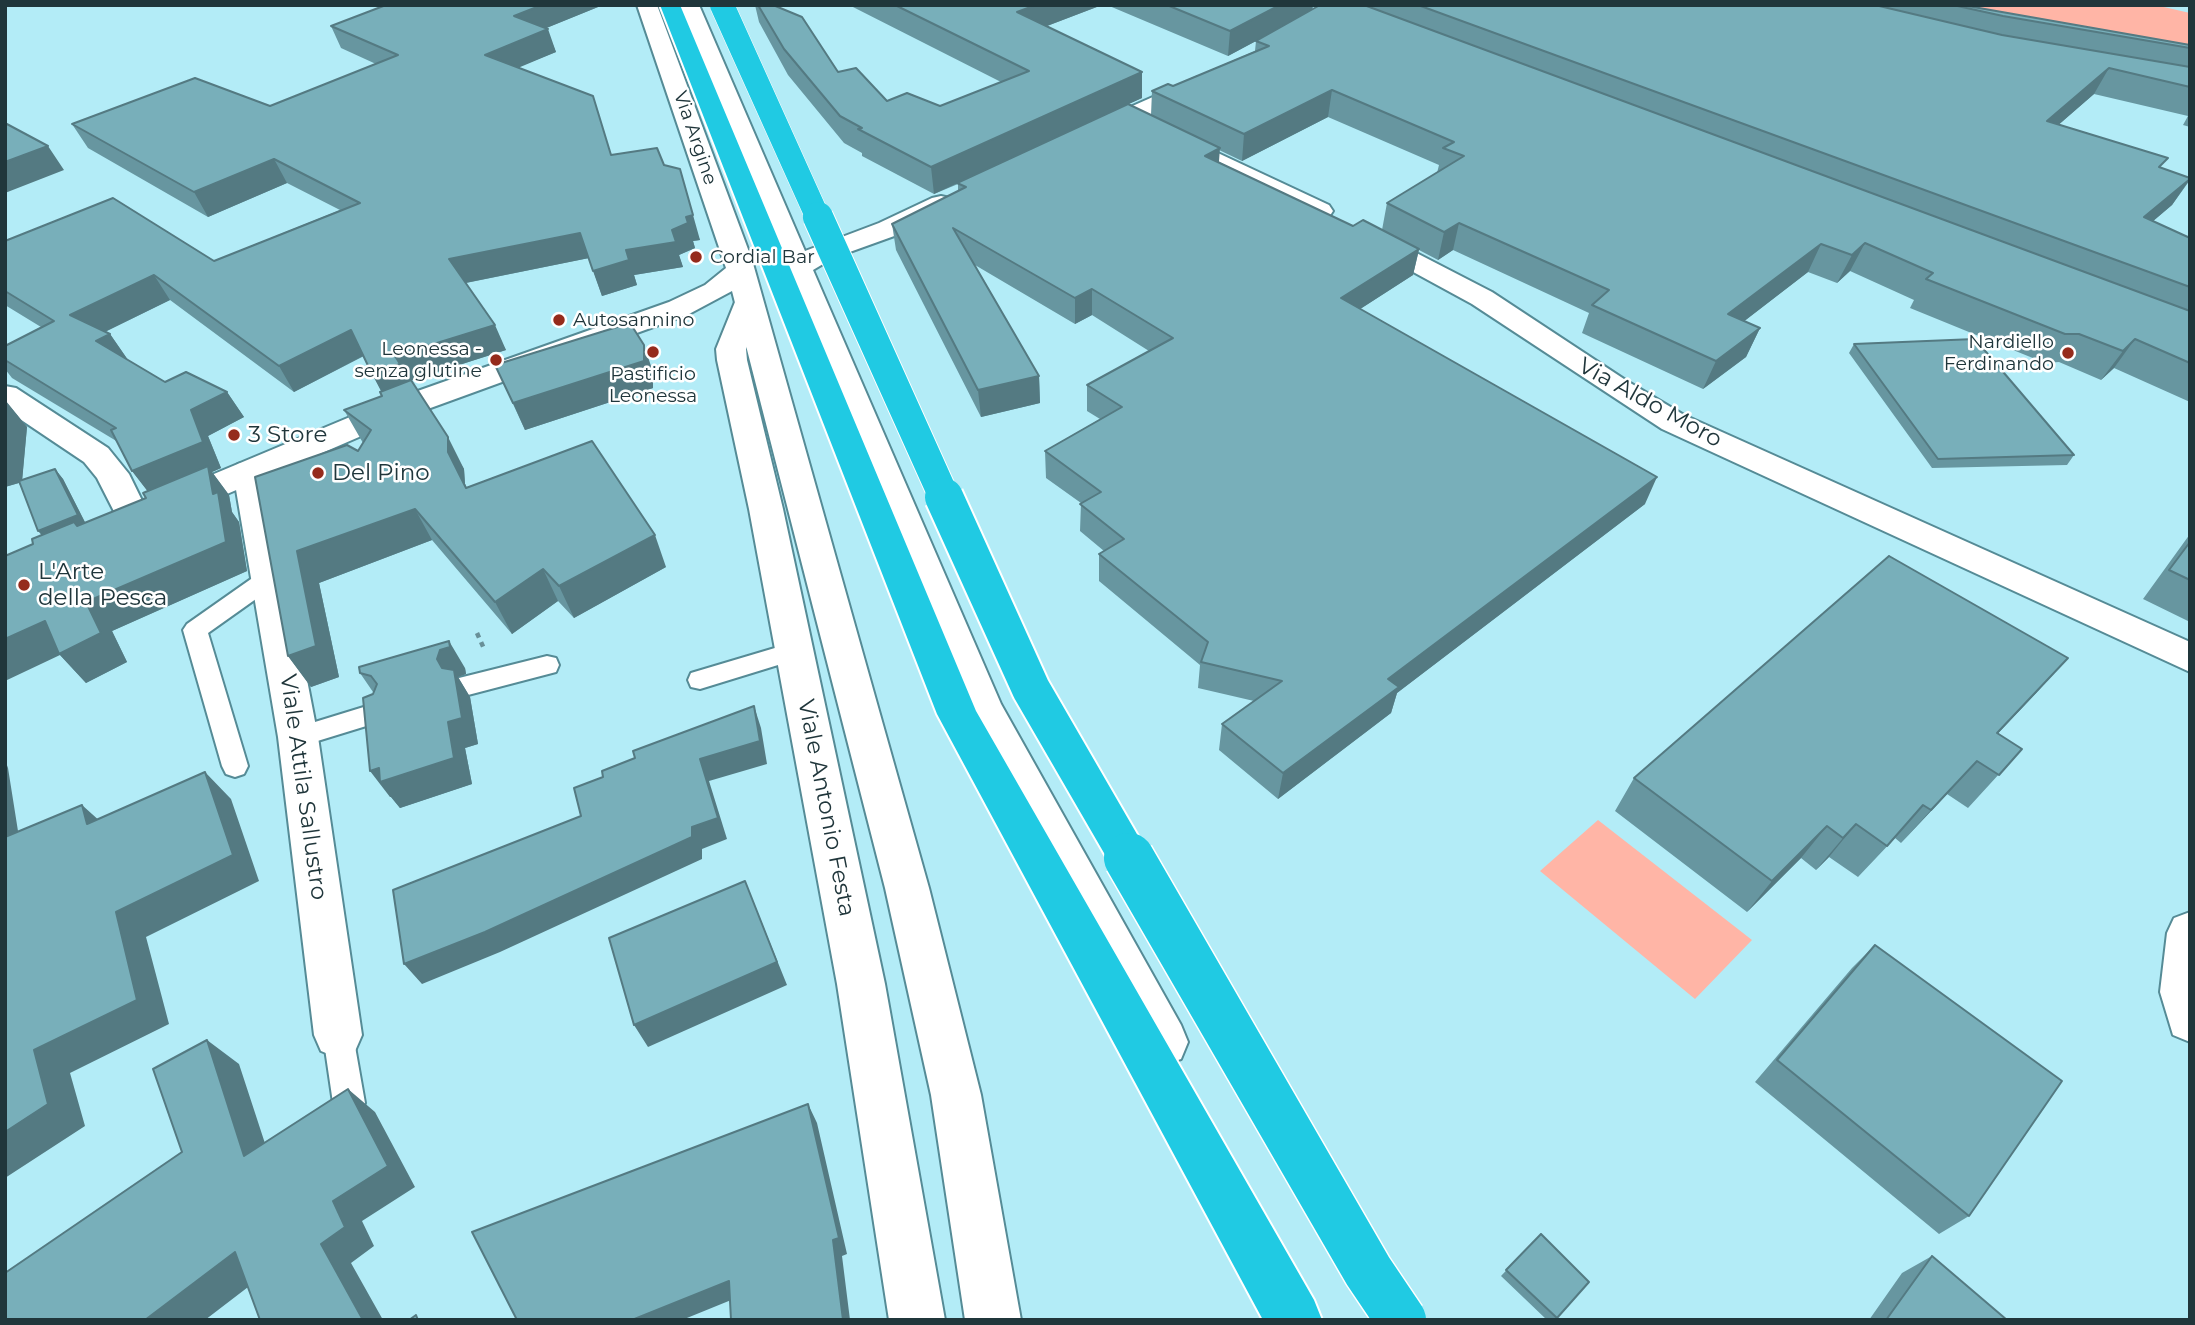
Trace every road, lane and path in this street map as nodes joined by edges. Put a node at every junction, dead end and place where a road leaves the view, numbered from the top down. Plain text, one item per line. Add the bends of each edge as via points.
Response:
1 (647, 5) edge
2 (670, 5) edge
3 (689, 5) edge
4 (722, 5) edge
5 (1222, 72) edge
6 (1127, 116) junction
7 (1077, 140) edge
8 (964, 193) edge
9 (805, 257) junction
10 (745, 286) junction
11 (5, 395) edge
12 (250, 472) junction
13 (135, 520) junction
14 (104, 533) edge
15 (269, 578) junction
16 (795, 651) junction
17 (2190, 658) edge
18 (547, 665) dead end
19 (700, 680) dead end
20 (468, 685) dead end
21 (380, 712) edge
22 (298, 737) junction
23 (235, 766) dead end
24 (2190, 933) edge
25 (2190, 1019) edge
26 (338, 1035) joint
27 (349, 1103) edge
28 (917, 1320) edge
29 (993, 1320) edge
30 (1294, 1320) edge
31 (1317, 1320) edge
32 (1401, 1320) edge

1 - 10 street, Via Argine
2 - 30 highway via 957,714
3 - 9 street
4 - 32 highway, bridge via 1031,690 1368,1271
5 - 6 street
6 - 7 street
6 - 17 street, Via Aldo Moro via 1482,298 1674,422
8 - 9 street via 888,229
9 - 31 street via 982,707
10 - 12 street via 392,411
10 - 16 street, Viale Antonio Festa via 732,360
10 - 29 street, Via Argine via 907,888 956,1095
11 - 13 street via 96,455 113,474
12 - 13 street
12 - 15 street, Viale Attila Sallustro
13 - 14 street
15 - 22 street, Viale Attila Sallustro
15 - 23 lane via 195,630
16 - 19 lane
16 - 28 street, Viale Antonio Festa via 860,984
18 - 20 lane
21 - 22 lane
22 - 26 street, Viale Attila Sallustro
24 - 25 street via 2184,992
26 - 27 lane, Viale Attila Sallustro

